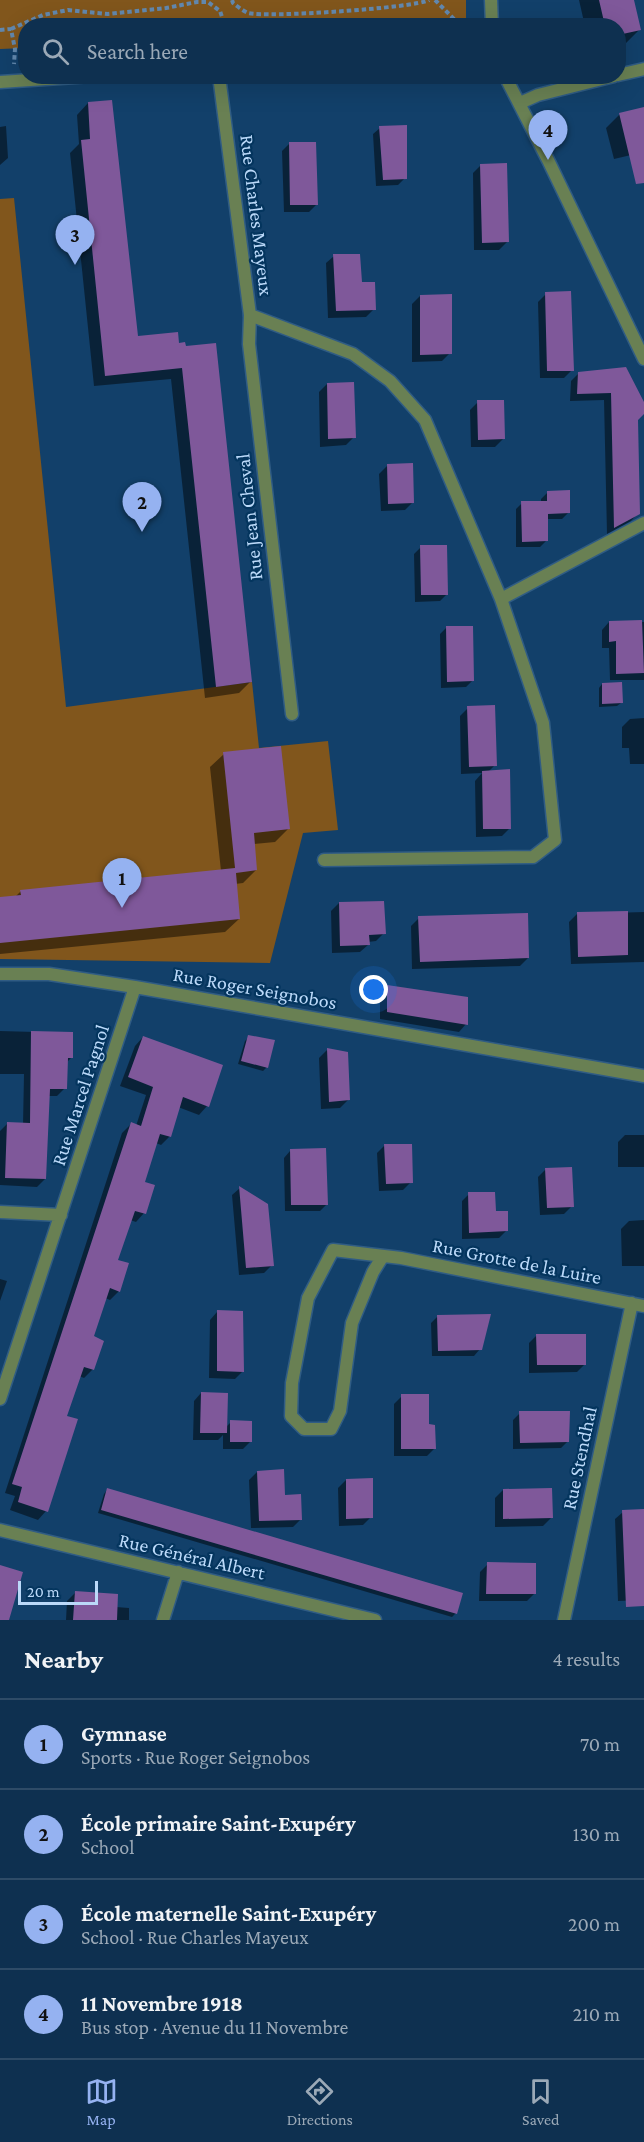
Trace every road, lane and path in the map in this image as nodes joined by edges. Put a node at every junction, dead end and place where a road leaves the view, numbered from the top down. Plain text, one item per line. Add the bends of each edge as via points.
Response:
1 (232, 0) edge
2 (429, 0) edge
3 (435, 0) edge
4 (491, 0) edge
5 (36, 18) edge
6 (222, 18) edge
7 (453, 18) edge
8 (492, 18) edge
9 (18, 26) edge
10 (11, 29) junction
11 (0, 30) edge
12 (644, 69) edge
13 (626, 74) edge
14 (13, 81) junction
15 (18, 81) edge
16 (0, 82) edge
17 (220, 84) edge
18 (509, 84) edge
19 (583, 84) edge
20 (520, 104) junction
21 (250, 315) junction
22 (644, 359) edge
23 (644, 523) edge
24 (501, 599) junction
25 (291, 714) dead end
26 (324, 860) dead end
27 (0, 974) edge
28 (135, 987) junction
29 (644, 1076) edge
30 (0, 1212) edge
31 (61, 1215) junction
32 (383, 1256) junction
33 (638, 1305) edge
34 (0, 1399) edge
35 (0, 1530) edge
36 (178, 1572) junction
37 (163, 1620) edge
38 (375, 1620) edge
39 (564, 1620) edge

1 - 2 path via 249,13 276,14 393,8
3 - 7 path
4 - 8 street
5 - 6 path via 68,10 108,14 197,2 208,2
9 - 10 path
10 - 11 path
10 - 14 path via 15,49
12 - 13 street
14 - 15 street
14 - 16 street
17 - 21 street, Rue Charles Mayeux
18 - 20 street
19 - 20 street via 538,95
20 - 22 street
21 - 24 street, Rue Charles Mayeux via 353,354 390,381 425,420
21 - 25 street, Rue Jean Cheval via 249,344
23 - 24 street
24 - 26 street, Rue Charles Mayeux via 543,723 555,840 533,857
27 - 28 street, Rue Roger Seignobos via 49,974
28 - 29 street, Rue Roger Seignobos
28 - 31 street, Rue Marcel Pagnol
30 - 31 street
31 - 34 street, Rue Marcel Pagnol
32 - 32 street, Rue Grotte de la Luire via 333,1250 308,1298 291,1383 291,1416 304,1429 331,1429 340,1411 352,1323
32 - 33 street, Rue Grotte de la Luire
33 - 39 street, Rue Stendhal
35 - 36 street, Rue Général Albert
36 - 37 street
36 - 38 street, Rue Général Albert

